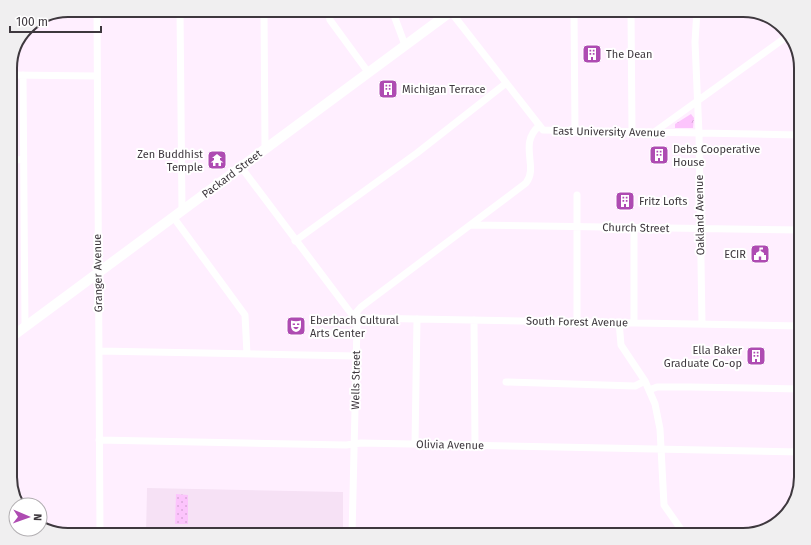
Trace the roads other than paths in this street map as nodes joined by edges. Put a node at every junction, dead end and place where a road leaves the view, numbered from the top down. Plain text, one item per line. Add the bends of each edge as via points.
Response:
1 (97, 17) edge
2 (180, 17) edge
3 (264, 17) edge
4 (329, 17) edge
5 (395, 17) edge
6 (444, 17) edge
7 (456, 17) edge
8 (574, 17) edge
9 (631, 17) edge
10 (696, 17) edge
11 (785, 39) edge
12 (405, 45) junction
13 (368, 72) junction
14 (17, 75) edge
15 (23, 75) junction
16 (97, 76) junction
17 (505, 84) junction
18 (697, 103) junction
19 (539, 126) junction
20 (575, 132) junction
21 (632, 132) junction
22 (653, 133) junction
23 (699, 134) junction
24 (794, 136) edge
25 (265, 148) junction
26 (17, 160) edge
27 (23, 160) junction
28 (241, 167) junction
29 (577, 195) dead end
30 (182, 211) junction
31 (174, 218) junction
32 (471, 225) junction
33 (577, 228) junction
34 (634, 228) junction
35 (700, 229) junction
36 (794, 230) edge
37 (295, 241) junction
38 (97, 274) junction
39 (352, 316) junction
40 (417, 319) junction
41 (474, 320) junction
42 (577, 322) junction
43 (619, 322) junction
44 (634, 323) junction
45 (702, 324) junction
46 (794, 326) edge
47 (25, 328) junction
48 (17, 333) edge
49 (99, 351) junction
50 (247, 354) junction
51 (356, 356) junction
52 (645, 381) junction
53 (506, 382) dead end
54 (794, 389) edge
55 (649, 390) junction
56 (99, 440) junction
57 (355, 444) junction
58 (415, 444) junction
59 (476, 445) junction
60 (661, 449) junction
61 (794, 452) edge
62 (100, 528) edge
63 (352, 528) edge
64 (680, 528) edge

1 - 16 street, Granger Avenue
2 - 30 street
3 - 25 street
4 - 13 street
5 - 12 street
6 - 12 main road, Packard Street
7 - 17 street, East University Avenue
8 - 20 street
9 - 21 street
10 - 18 street, Oakland Avenue via 694,42
11 - 18 street
12 - 13 main road, Packard Street
13 - 25 main road, Packard Street
14 - 15 street
15 - 16 street
15 - 27 street
16 - 38 street, Granger Avenue
17 - 19 street, East University Avenue
17 - 37 street via 417,153
18 - 22 street
18 - 23 street, Oakland Avenue
19 - 20 street, East University Avenue via 545,131
19 - 32 street via 529,140 528,180
20 - 21 street, East University Avenue
21 - 22 street, East University Avenue
22 - 23 street, East University Avenue
23 - 24 street, East University Avenue
23 - 35 street, Oakland Avenue
25 - 28 main road, Packard Street
26 - 27 street
27 - 47 street
28 - 30 main road, Packard Street
28 - 37 street, Wells Street
29 - 33 street
30 - 31 main road, Packard Street
31 - 38 main road, Packard Street
31 - 50 street via 245,315
32 - 33 street, Church Street
32 - 39 street
33 - 34 street, Church Street
33 - 42 street
34 - 35 street, Church Street
34 - 44 street
35 - 36 street, Church Street
35 - 45 street, Oakland Avenue
37 - 39 street, Wells Street
38 - 47 main road, Packard Street
38 - 49 street, Granger Avenue
39 - 40 street, South Forest Avenue
39 - 51 street, Wells Street via 357,325
40 - 41 street, South Forest Avenue
40 - 58 street
41 - 42 street, South Forest Avenue
41 - 59 street
42 - 43 street, South Forest Avenue
43 - 44 street, South Forest Avenue
43 - 52 street via 621,345
44 - 45 street, South Forest Avenue
45 - 46 street, South Forest Avenue
47 - 48 main road, Packard Street
49 - 50 street
49 - 56 street, Granger Avenue
50 - 51 street
51 - 57 street, Wells Street
52 - 53 street via 635,386
52 - 55 street
54 - 55 street via 657,387
55 - 60 street via 658,419
56 - 57 street, Olivia Avenue
56 - 62 street, Granger Avenue
57 - 58 street, Olivia Avenue
57 - 63 street, Wells Street
58 - 59 street, Olivia Avenue
59 - 60 street, Olivia Avenue
60 - 61 street, Olivia Avenue
60 - 64 street via 664,505

